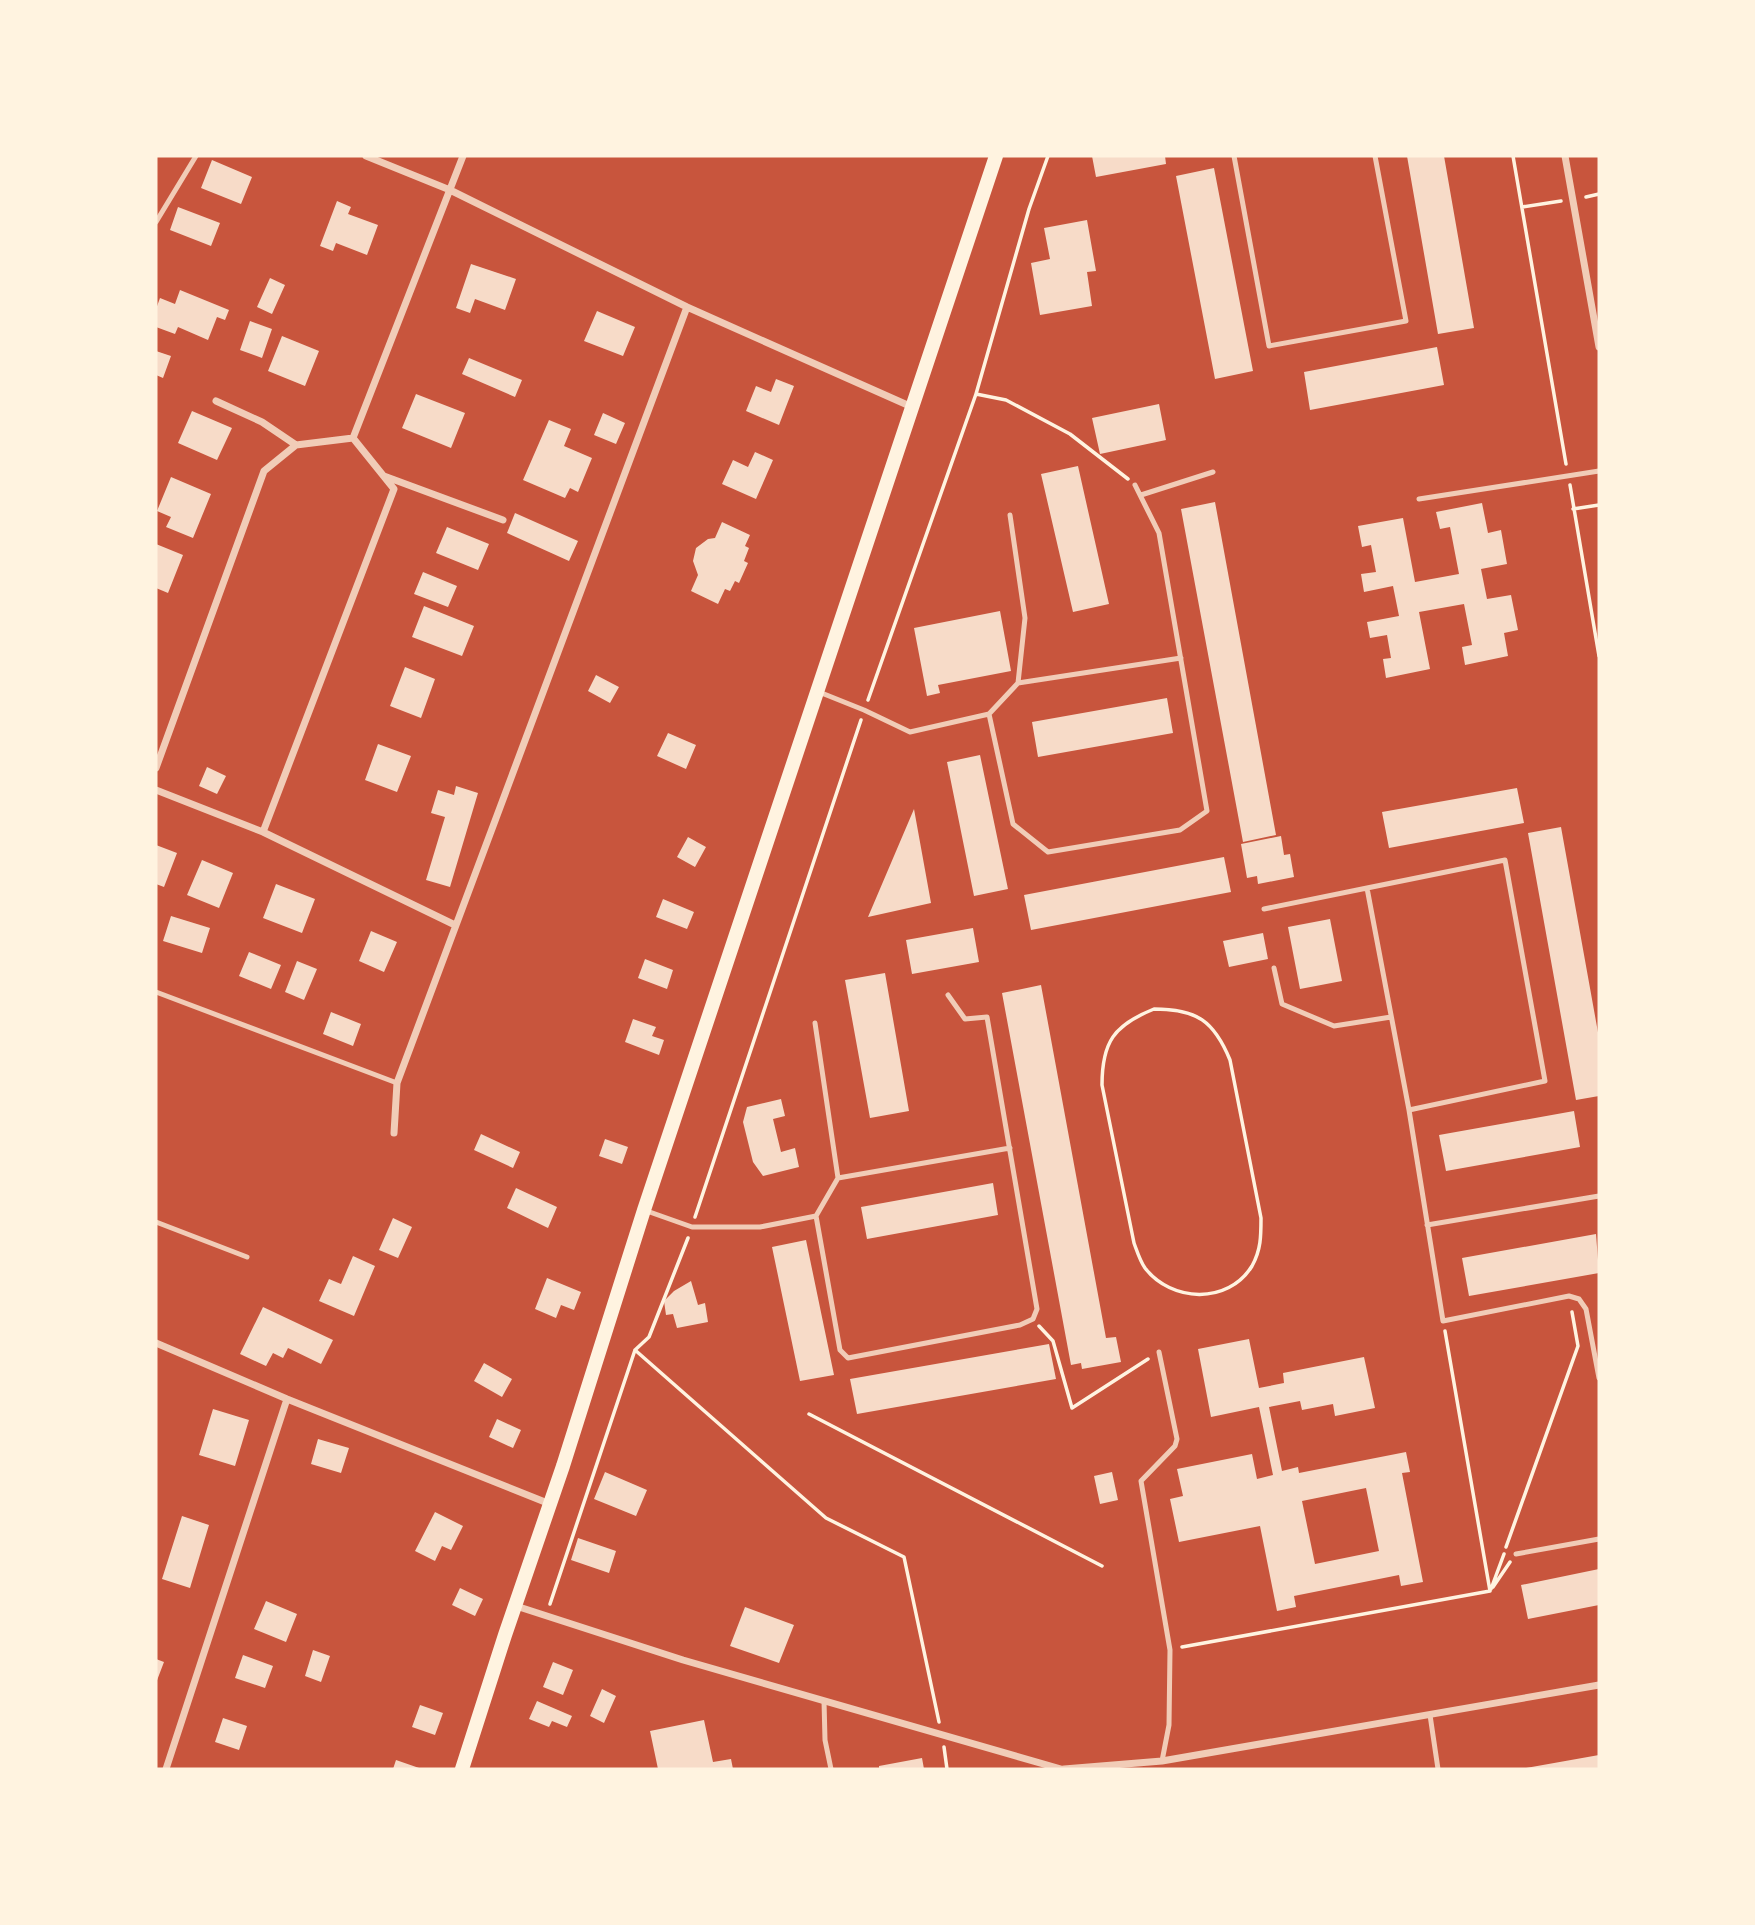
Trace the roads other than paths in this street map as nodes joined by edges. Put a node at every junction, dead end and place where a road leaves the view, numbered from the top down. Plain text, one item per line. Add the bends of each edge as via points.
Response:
1 (197, 156) edge
2 (366, 156) edge
3 (463, 156) edge
4 (996, 156) edge
5 (1234, 156) edge
6 (1375, 156) edge
7 (1565, 156) edge
8 (450, 190) junction
9 (156, 222) edge
10 (687, 307) junction
11 (1599, 347) edge
12 (216, 401) dead end
13 (912, 407) junction
14 (353, 438) junction
15 (296, 445) junction
16 (1599, 471) edge
17 (1213, 472) dead end
18 (383, 476) junction
19 (1135, 485) road end
20 (1141, 495) junction
21 (1419, 499) dead end
22 (1010, 515) dead end
23 (503, 520) dead end
24 (1181, 658) junction
25 (1018, 683) junction
26 (819, 692) junction
27 (989, 714) junction
28 (156, 768) edge
29 (156, 790) edge
30 (263, 832) junction
31 (1367, 888) junction
32 (1264, 909) dead end
33 (455, 925) junction
34 (1273, 968) dead end
35 (156, 992) edge
36 (948, 995) dead end
37 (1391, 1017) junction
38 (815, 1023) dead end
39 (397, 1083) junction
40 (1409, 1110) junction
41 (394, 1133) dead end
42 (1010, 1148) junction
43 (838, 1178) junction
44 (1599, 1196) edge
45 (644, 1210) junction
46 (816, 1216) junction
47 (156, 1222) edge
48 (1427, 1225) junction
49 (247, 1257) dead end
50 (156, 1343) edge
51 (1159, 1352) road end
52 (1599, 1378) edge
53 (288, 1399) junction
54 (551, 1504) junction
55 (1599, 1539) edge
56 (1516, 1554) road end
57 (516, 1606) junction
58 (1599, 1685) edge
59 (824, 1702) junction
60 (1430, 1715) junction
61 (1162, 1761) junction
62 (166, 1769) edge
63 (462, 1769) edge
64 (831, 1769) edge
65 (1063, 1769) edge
66 (1438, 1769) edge

1 - 9 lane
2 - 8 street
3 - 8 street
4 - 13 main road
5 - 6 lane via 1269,346 1406,321
7 - 11 street
8 - 10 street
8 - 14 street
10 - 13 street
10 - 33 street
12 - 15 street via 262,422
13 - 26 main road
14 - 15 street
14 - 18 street
15 - 28 street via 264,471
16 - 21 lane
17 - 20 lane
18 - 23 street
18 - 30 street via 394,489
19 - 20 lane
20 - 24 lane via 1159,533
22 - 25 lane via 1025,618
24 - 25 lane
24 - 27 lane via 1207,811 1181,830 1048,852 1013,824
25 - 27 lane
26 - 27 lane via 910,732
26 - 45 main road
29 - 30 street
30 - 33 street
31 - 32 lane
31 - 37 lane
31 - 40 lane via 1505,860 1545,1081
33 - 39 street
34 - 37 lane via 1282,1004 1334,1026
35 - 39 lane
36 - 42 lane via 965,1019 987,1017
37 - 40 lane
38 - 43 lane
39 - 41 street
40 - 48 lane
42 - 43 lane
42 - 46 lane via 1037,1309 1033,1319 1020,1325 848,1358 840,1350
43 - 46 lane
44 - 48 lane
45 - 46 lane via 692,1227 760,1227
45 - 54 main road
47 - 49 lane
48 - 52 lane via 1443,1321 1569,1296 1579,1299 1586,1309
50 - 53 street
51 - 61 lane via 1177,1439 1141,1481 1170,1650 1169,1725
53 - 54 street
53 - 62 street
54 - 57 main road
55 - 56 lane
57 - 59 street
57 - 63 main road
58 - 60 street
59 - 64 lane
59 - 65 street
60 - 61 street
60 - 66 lane
61 - 65 street

